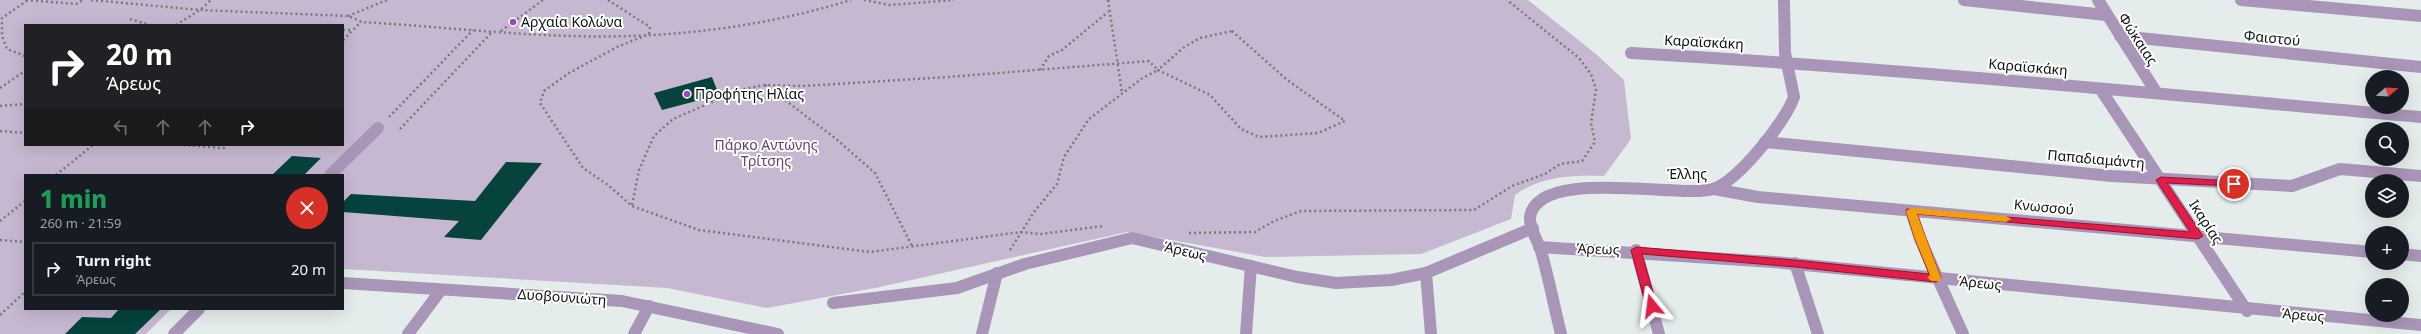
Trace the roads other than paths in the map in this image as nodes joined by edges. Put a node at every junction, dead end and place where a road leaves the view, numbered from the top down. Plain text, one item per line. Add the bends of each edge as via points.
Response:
1 (1784, 0) edge
2 (1964, 0) edge
3 (2098, 0) edge
4 (2244, 0) edge
5 (2106, 15) junction
6 (2421, 16) edge
7 (2120, 36) junction
8 (1631, 53) dead end
9 (1786, 62) junction
10 (2421, 67) edge
11 (2101, 90) junction
12 (2156, 92) junction
13 (2421, 117) edge
14 (378, 128) road end
15 (1764, 142) junction
16 (331, 174) edge
17 (2421, 176) edge
18 (2161, 180) junction
19 (1714, 189) junction
20 (1911, 211) junction
21 (1533, 228) junction
22 (2198, 236) junction
23 (1539, 247) junction
24 (1636, 250) junction
25 (2365, 251) edge
26 (2409, 255) edge
27 (2421, 256) edge
28 (1795, 263) junction
29 (1251, 266) junction
30 (997, 273) junction
31 (1426, 273) junction
32 (1936, 278) junction
33 (344, 283) edge
34 (441, 290) junction
35 (833, 303) dead end
36 (649, 306) junction
37 (198, 310) edge
38 (2247, 311) junction
39 (2421, 325) edge
40 (174, 334) edge
41 (408, 334) edge
42 (634, 334) edge
43 (778, 334) edge
44 (982, 334) edge
45 (1246, 334) edge
46 (1431, 334) edge
47 (1561, 334) edge
48 (1660, 334) edge
49 (1818, 334) edge
50 (1963, 334) edge

1 - 9 street, Έλλης
2 - 5 street
3 - 5 street, Φώκαιας
4 - 6 street
5 - 7 street, Φώκαιας
7 - 10 street, Φαιστού
7 - 12 street, Φώκαιας
8 - 9 street, Καραϊσκάκη
9 - 11 street, Καραϊσκάκη
9 - 15 street, Έλλης via 1794,97 1787,112
11 - 12 street, Καραϊσκάκη
11 - 18 street, Ικαρίας
12 - 13 street, Καραϊσκάκη
14 - 16 street
15 - 18 street, Παπαδιαμάντη
15 - 19 street, Έλλης via 1733,178
17 - 18 street, Παπαδιαμάντη via 2340,169 2331,170 2302,185 2292,186
18 - 22 street, Ικαρίας
19 - 20 street, Κνωσσού via 1758,197
19 - 21 street, Έλλης via 1680,191 1656,188 1584,188 1548,195 1540,200 1531,213 1530,221
20 - 22 street, Κνωσσού
20 - 32 street
21 - 23 street, Έλλης
21 - 31 street, Άρεως
22 - 25 street, Κνωσσού
22 - 38 street, Ικαρίας
23 - 24 street, Άρεως
23 - 47 street, Έλλης
24 - 28 street, Άρεως
24 - 48 street
26 - 27 street
28 - 32 street, Άρεως
28 - 49 street
29 - 30 street, Άρεως via 1132,238
29 - 31 street, Άρεως via 1336,283 1391,280
29 - 45 street
30 - 35 street, Άρεως via 957,288
30 - 44 street
31 - 46 street
32 - 38 street, Άρεως
32 - 50 street
33 - 34 street, Δυοβουνιώτη
34 - 36 street, Δυοβουνιώτη via 622,301
34 - 41 street
36 - 42 street
36 - 43 street, Δυοβουνιώτη
37 - 40 street
38 - 39 street, Άρεως

